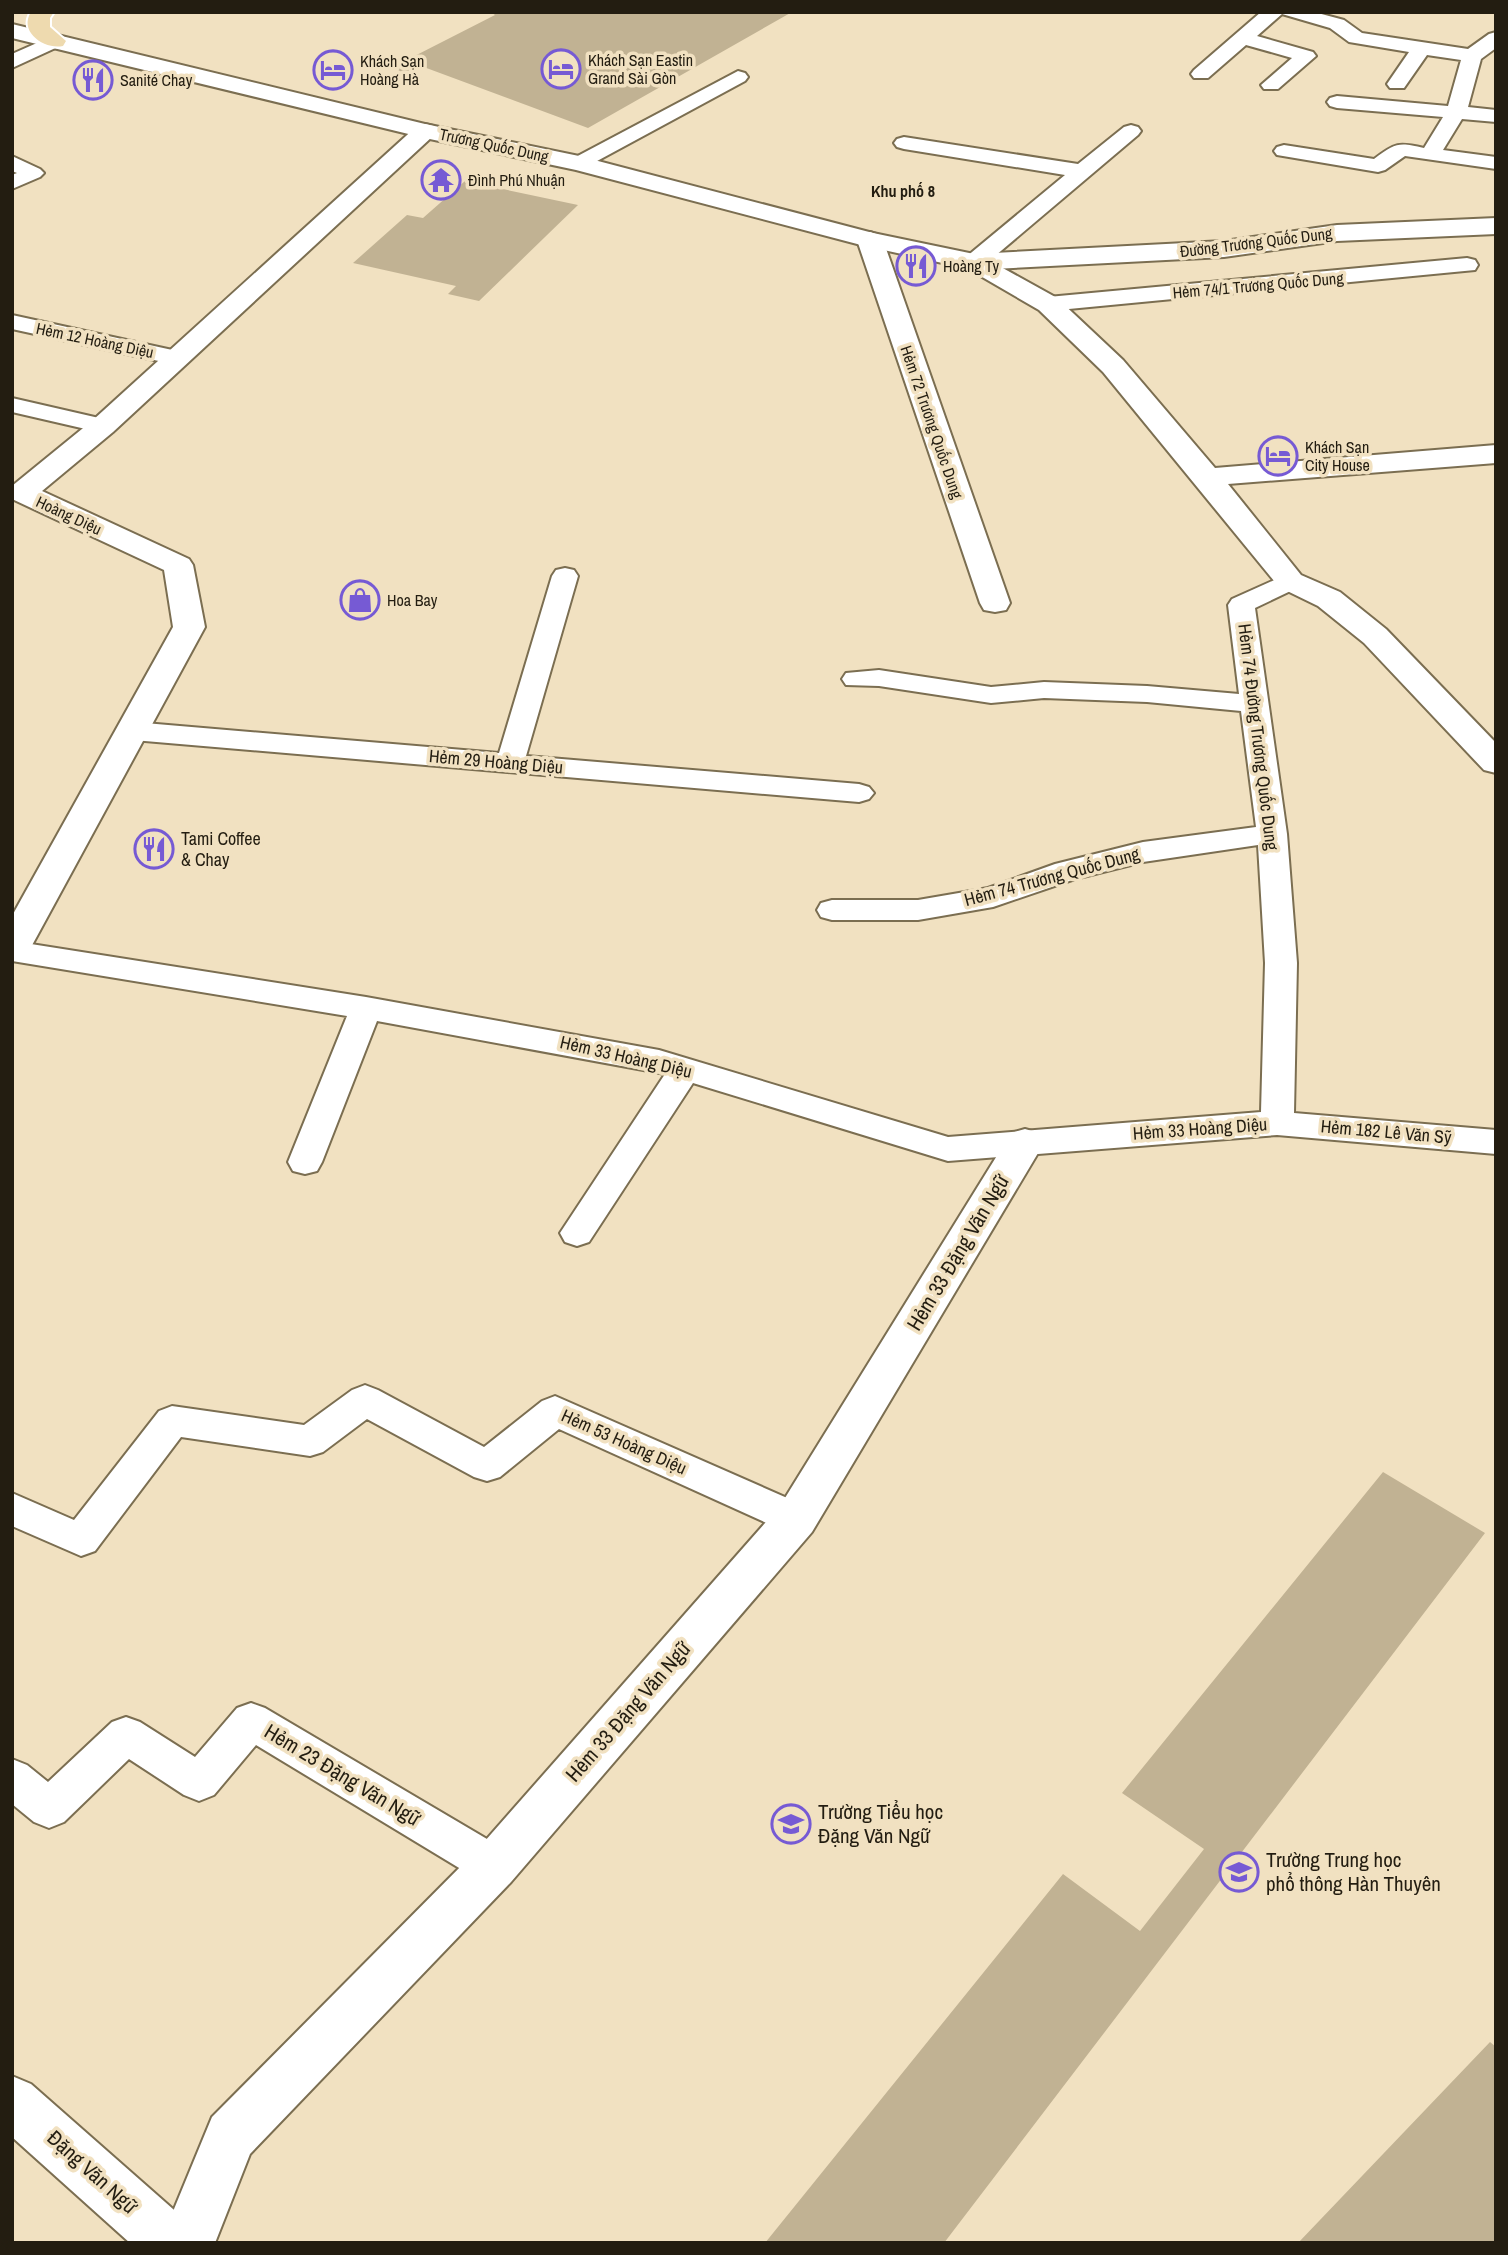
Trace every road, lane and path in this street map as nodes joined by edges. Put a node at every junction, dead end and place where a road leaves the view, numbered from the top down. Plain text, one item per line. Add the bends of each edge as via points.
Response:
1 (43, 12) edge
2 (1273, 12) edge
3 (1290, 12) edge
4 (12, 31) edge
5 (1243, 38) junction
6 (1496, 38) edge
7 (55, 41) junction
8 (1422, 47) junction
9 (1472, 56) junction
10 (12, 62) edge
11 (1201, 74) dead end
12 (738, 78) dead end
13 (1397, 84) dead end
14 (1271, 85) dead end
15 (1337, 102) dead end
16 (1456, 113) junction
17 (1496, 116) edge
18 (425, 131) junction
19 (1131, 131) dead end
20 (904, 143) dead end
21 (1284, 151) dead end
22 (1430, 155) junction
23 (12, 162) edge
24 (579, 163) junction
25 (1496, 163) edge
26 (1081, 171) junction
27 (12, 183) edge
28 (1496, 226) edge
29 (870, 240) junction
30 (975, 262) junction
31 (1467, 265) dead end
32 (1048, 304) junction
33 (12, 322) edge
34 (177, 358) junction
35 (12, 405) edge
36 (103, 426) junction
37 (1496, 454) edge
38 (1207, 477) junction
39 (17, 496) edge
40 (565, 576) dead end
41 (1290, 581) junction
42 (995, 603) dead end
43 (856, 679) dead end
44 (1255, 704) junction
45 (133, 730) junction
46 (1483, 736) edge
47 (510, 763) junction
48 (1496, 763) edge
49 (859, 793) dead end
50 (1272, 834) junction
51 (832, 910) dead end
52 (12, 950) edge
53 (366, 1008) junction
54 (685, 1069) junction
55 (1277, 1123) junction
56 (1496, 1142) edge
57 (1025, 1143) junction
58 (305, 1162) dead end
59 (577, 1233) dead end
60 (12, 1509) edge
61 (796, 1519) junction
62 (12, 1778) edge
63 (494, 1866) junction
64 (12, 2102) edge
65 (171, 2243) edge
66 (187, 2243) edge

1 - 7 main road via 39,30
2 - 5 lane
3 - 8 lane via 1337,24 1356,38
4 - 7 street, Trương Quốc Dung
5 - 11 lane
5 - 14 lane via 1306,56
6 - 9 lane
7 - 10 lane
7 - 18 street, Trương Quốc Dung
8 - 9 lane
8 - 13 lane
9 - 16 lane
12 - 24 lane
15 - 16 lane
16 - 17 lane
16 - 22 lane
18 - 24 street, Trương Quốc Dung
18 - 34 street, Hoàng Diệu
19 - 26 lane
20 - 26 lane
21 - 22 lane via 1378,166 1401,149
22 - 25 lane
23 - 27 lane via 33,173
24 - 29 street, Trương Quốc Dung
26 - 30 lane
28 - 30 street, Đường Trương Quốc Dung via 1337,233 1224,249
29 - 30 street, Trương Quốc Dung
29 - 42 street, Hẻm 72 Trương Quốc Dung
30 - 32 street
31 - 32 lane, Hẻm 74/1 Trương Quốc Dung
32 - 38 street via 1113,366
33 - 34 lane, Hẻm 12 Hoàng Diệu
34 - 36 street, Hoàng Diệu
35 - 36 lane
36 - 39 street, Hoàng Diệu
37 - 38 street
38 - 41 street
39 - 45 street, Hoàng Diệu via 178,565 189,627
40 - 47 lane
41 - 44 lane, Hẻm 74 Đường Trương Quốc Dung via 1241,605
41 - 46 street via 1329,598
43 - 44 lane via 879,678 991,695 1044,690
44 - 50 lane, Hẻm 74 Đường Trương Quốc Dung
45 - 47 lane, Hẻm 29 Hoàng Diệu
45 - 52 street, Hoàng Diệu
46 - 48 street
47 - 49 lane, Hẻm 29 Hoàng Diệu
50 - 51 lane, Hẻm 74 Trương Quốc Dung via 1143,852 1066,871 993,897 930,908
50 - 55 lane, Hẻm 74 Đường Trương Quốc Dung via 1281,963
52 - 53 lane, Hẻm 33 Hoàng Diệu
53 - 54 lane, Hẻm 33 Hoàng Diệu
53 - 58 lane
54 - 57 lane, Hẻm 33 Hoàng Diệu via 948,1149
54 - 59 lane
55 - 56 lane, Hẻm 182 Lê Văn Sỹ
55 - 57 lane, Hẻm 33 Hoàng Diệu
57 - 61 street, Hẻm 33 Đặng Văn Ngữ
60 - 61 lane, Hẻm 53 Hoàng Diệu via 81,1540 172,1422 310,1441 365,1400 487,1466 555,1411
61 - 63 street, Hẻm 33 Đặng Văn Ngữ
62 - 63 lane, Hẻm 23 Đặng Văn Ngữ via 49,1809 126,1735 199,1782 251,1721
63 - 66 street, Hẻm 33 Đặng Văn Ngữ via 231,2136
64 - 65 street, Đặng Văn Ngữ

